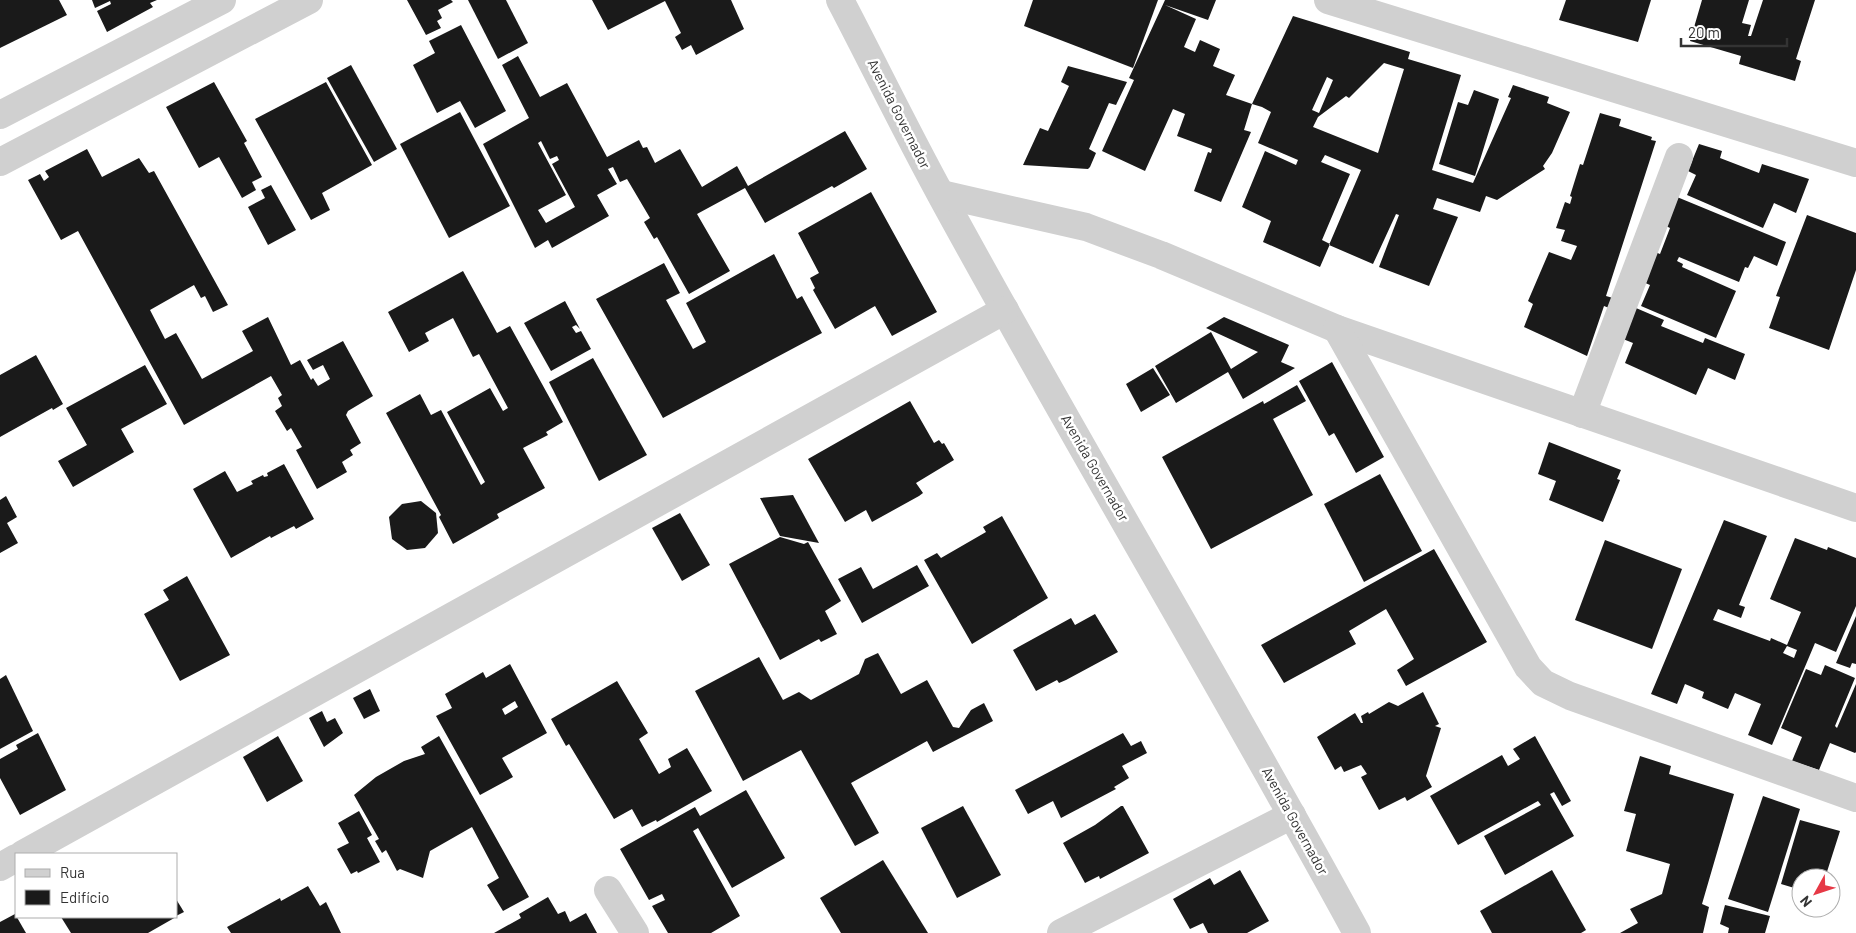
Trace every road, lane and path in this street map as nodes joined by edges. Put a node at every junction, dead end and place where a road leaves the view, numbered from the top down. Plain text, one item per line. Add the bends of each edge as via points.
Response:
1 (222, 0) edge
2 (309, 0) edge
3 (840, 0) edge
4 (1328, 0) edge
5 (0, 115) edge
6 (1679, 157) dead end
7 (0, 162) edge
8 (1856, 163) edge
9 (940, 194) junction
10 (1005, 310) junction
11 (1337, 330) junction
12 (1582, 414) junction
13 (1856, 508) edge
14 (1856, 798) edge
15 (1292, 815) junction
16 (25, 853) edge
17 (15, 859) edge
18 (0, 867) edge
19 (608, 890) dead end
20 (635, 933) edge
21 (1062, 933) edge
22 (1357, 933) edge

1 - 5 street
2 - 7 street
3 - 9 street, Avenida Governador
4 - 8 street
6 - 12 street
9 - 10 street, Avenida Governador
9 - 11 street via 1086,227 1161,255
10 - 15 street, Avenida Governador
10 - 16 street
11 - 12 street
11 - 14 street via 1528,667 1543,683 1570,696
12 - 13 street
15 - 21 street
15 - 22 street, Avenida Governador
17 - 18 street
19 - 20 street

